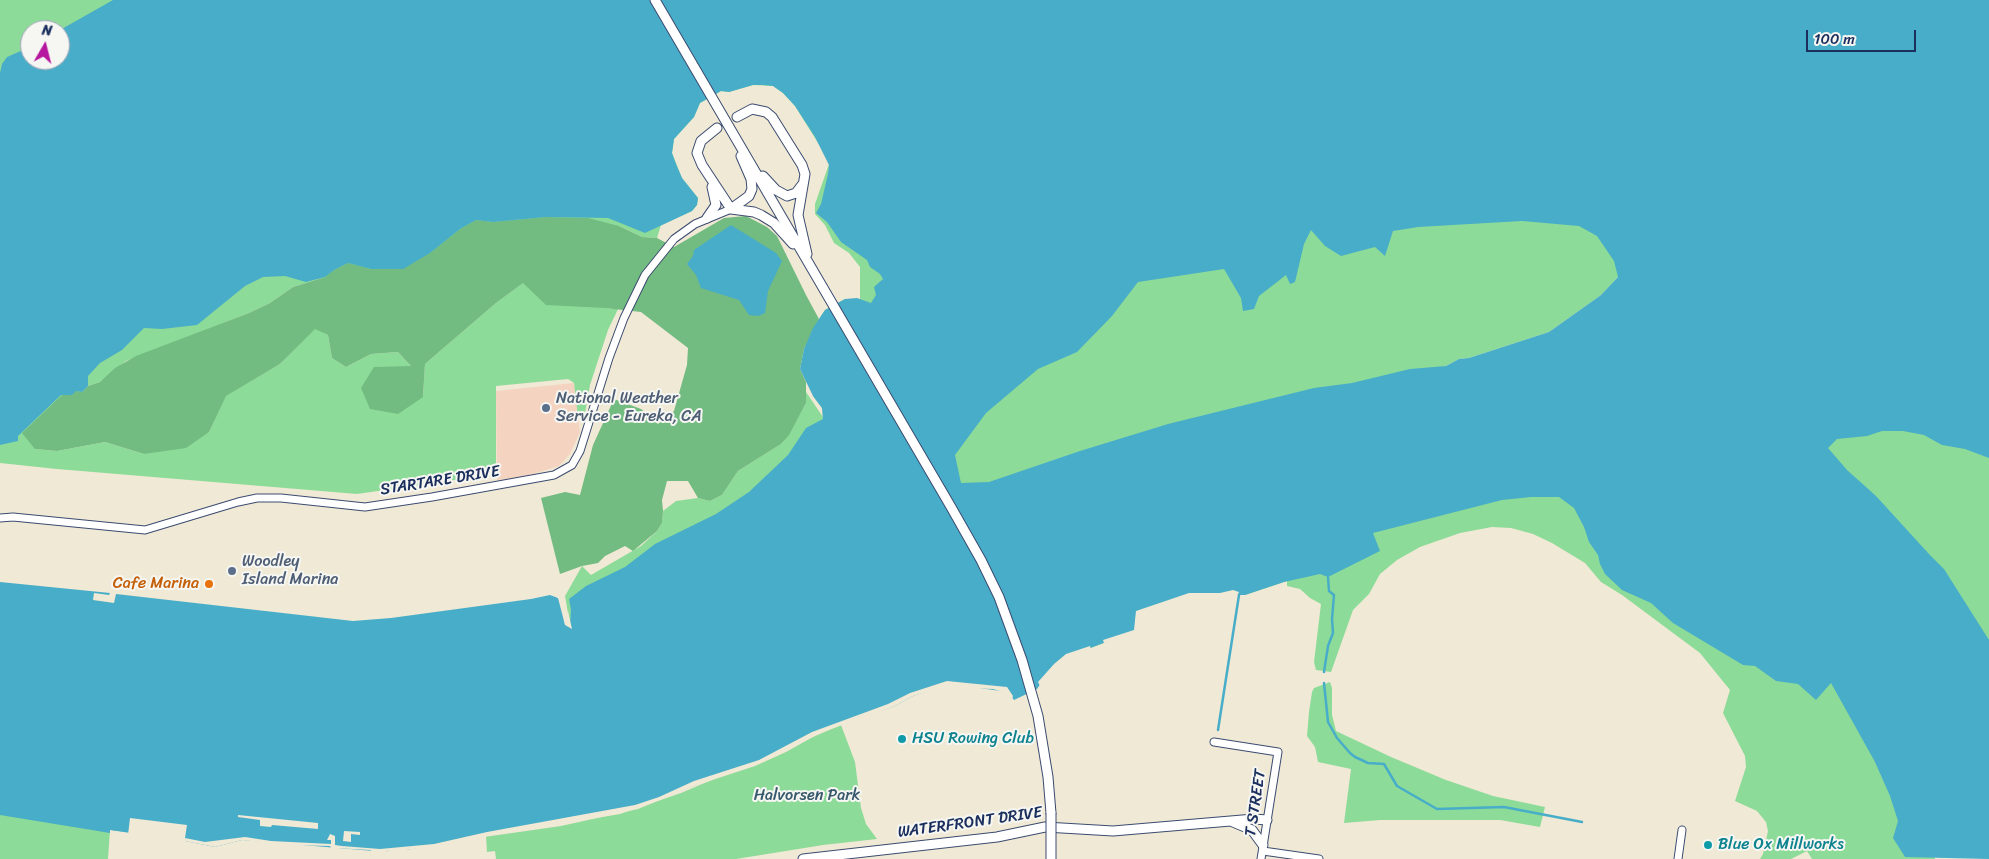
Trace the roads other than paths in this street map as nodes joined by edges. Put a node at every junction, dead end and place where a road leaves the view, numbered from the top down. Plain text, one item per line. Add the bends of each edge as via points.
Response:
1 (655, 0) edge
2 (737, 116) dead end
3 (730, 127) junction
4 (717, 128) dead end
5 (751, 163) junction
6 (709, 177) junction
7 (803, 185) junction
8 (731, 209) junction
9 (707, 218) junction
10 (809, 264) junction
11 (0, 518) edge
12 (1214, 742) dead end
13 (1267, 820) junction
14 (1230, 821) junction
15 (1682, 830) dead end
16 (1262, 852) edge
17 (803, 859) edge
18 (1050, 859) edge
19 (1319, 859) edge
20 (1678, 859) edge

1 - 3 main road
2 - 7 main road via 755,109 769,114 802,165 805,174
3 - 5 main road
3 - 8 main road via 752,189 749,196
4 - 6 main road via 701,141 698,150 698,157
5 - 7 main road via 783,194 794,195
5 - 10 main road
6 - 8 main road
6 - 9 main road via 717,201
7 - 10 main road via 799,222
8 - 9 street, STARTARE DRIVE
8 - 10 main road via 754,212 774,223
9 - 11 street, STARTARE DRIVE via 674,239 646,275 614,344 580,451 572,465 554,475 365,507 257,498 145,530
10 - 18 main road, bridge via 981,560 1002,604 1038,716 1049,790
12 - 13 street, T STREET via 1278,752
13 - 14 main road, WATERFRONT DRIVE
13 - 16 street, T STREET
14 - 16 main road, WATERFRONT DRIVE via 1252,830
14 - 17 main road, WATERFRONT DRIVE via 1122,830 1044,827 997,837
15 - 20 street
16 - 19 street

